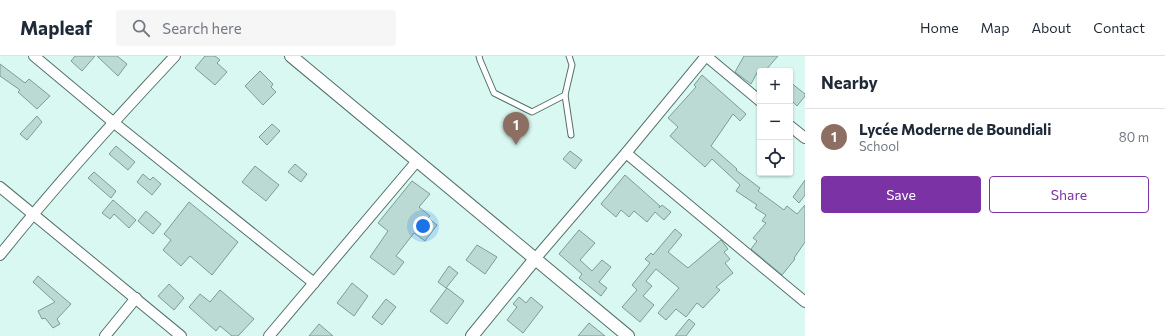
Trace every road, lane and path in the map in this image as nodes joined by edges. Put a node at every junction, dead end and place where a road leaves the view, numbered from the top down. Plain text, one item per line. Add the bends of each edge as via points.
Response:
1 (34, 56) edge
2 (175, 56) edge
3 (291, 56) edge
4 (479, 56) edge
5 (569, 56) edge
6 (706, 56) edge
7 (565, 95) junction
8 (757, 98) edge
9 (113, 122) junction
10 (793, 128) edge
11 (571, 135) dead end
12 (805, 138) edge
13 (626, 153) junction
14 (417, 161) junction
15 (0, 187) edge
16 (33, 214) junction
17 (0, 255) edge
18 (535, 259) junction
19 (314, 283) junction
20 (136, 298) junction
21 (805, 302) edge
22 (105, 336) edge
23 (182, 336) edge
24 (269, 336) edge
25 (472, 336) edge
26 (628, 336) edge

1 - 9 street
2 - 9 street
3 - 14 street
4 - 7 lane via 494,93 532,112
5 - 7 lane via 572,65
6 - 8 street
6 - 13 street
7 - 11 lane
9 - 16 street
9 - 19 street
10 - 12 street
13 - 18 street
13 - 21 street
14 - 18 street
14 - 19 street
15 - 16 street
16 - 17 street
16 - 20 street
18 - 25 street
18 - 26 street
19 - 24 street
20 - 22 street
20 - 23 street

